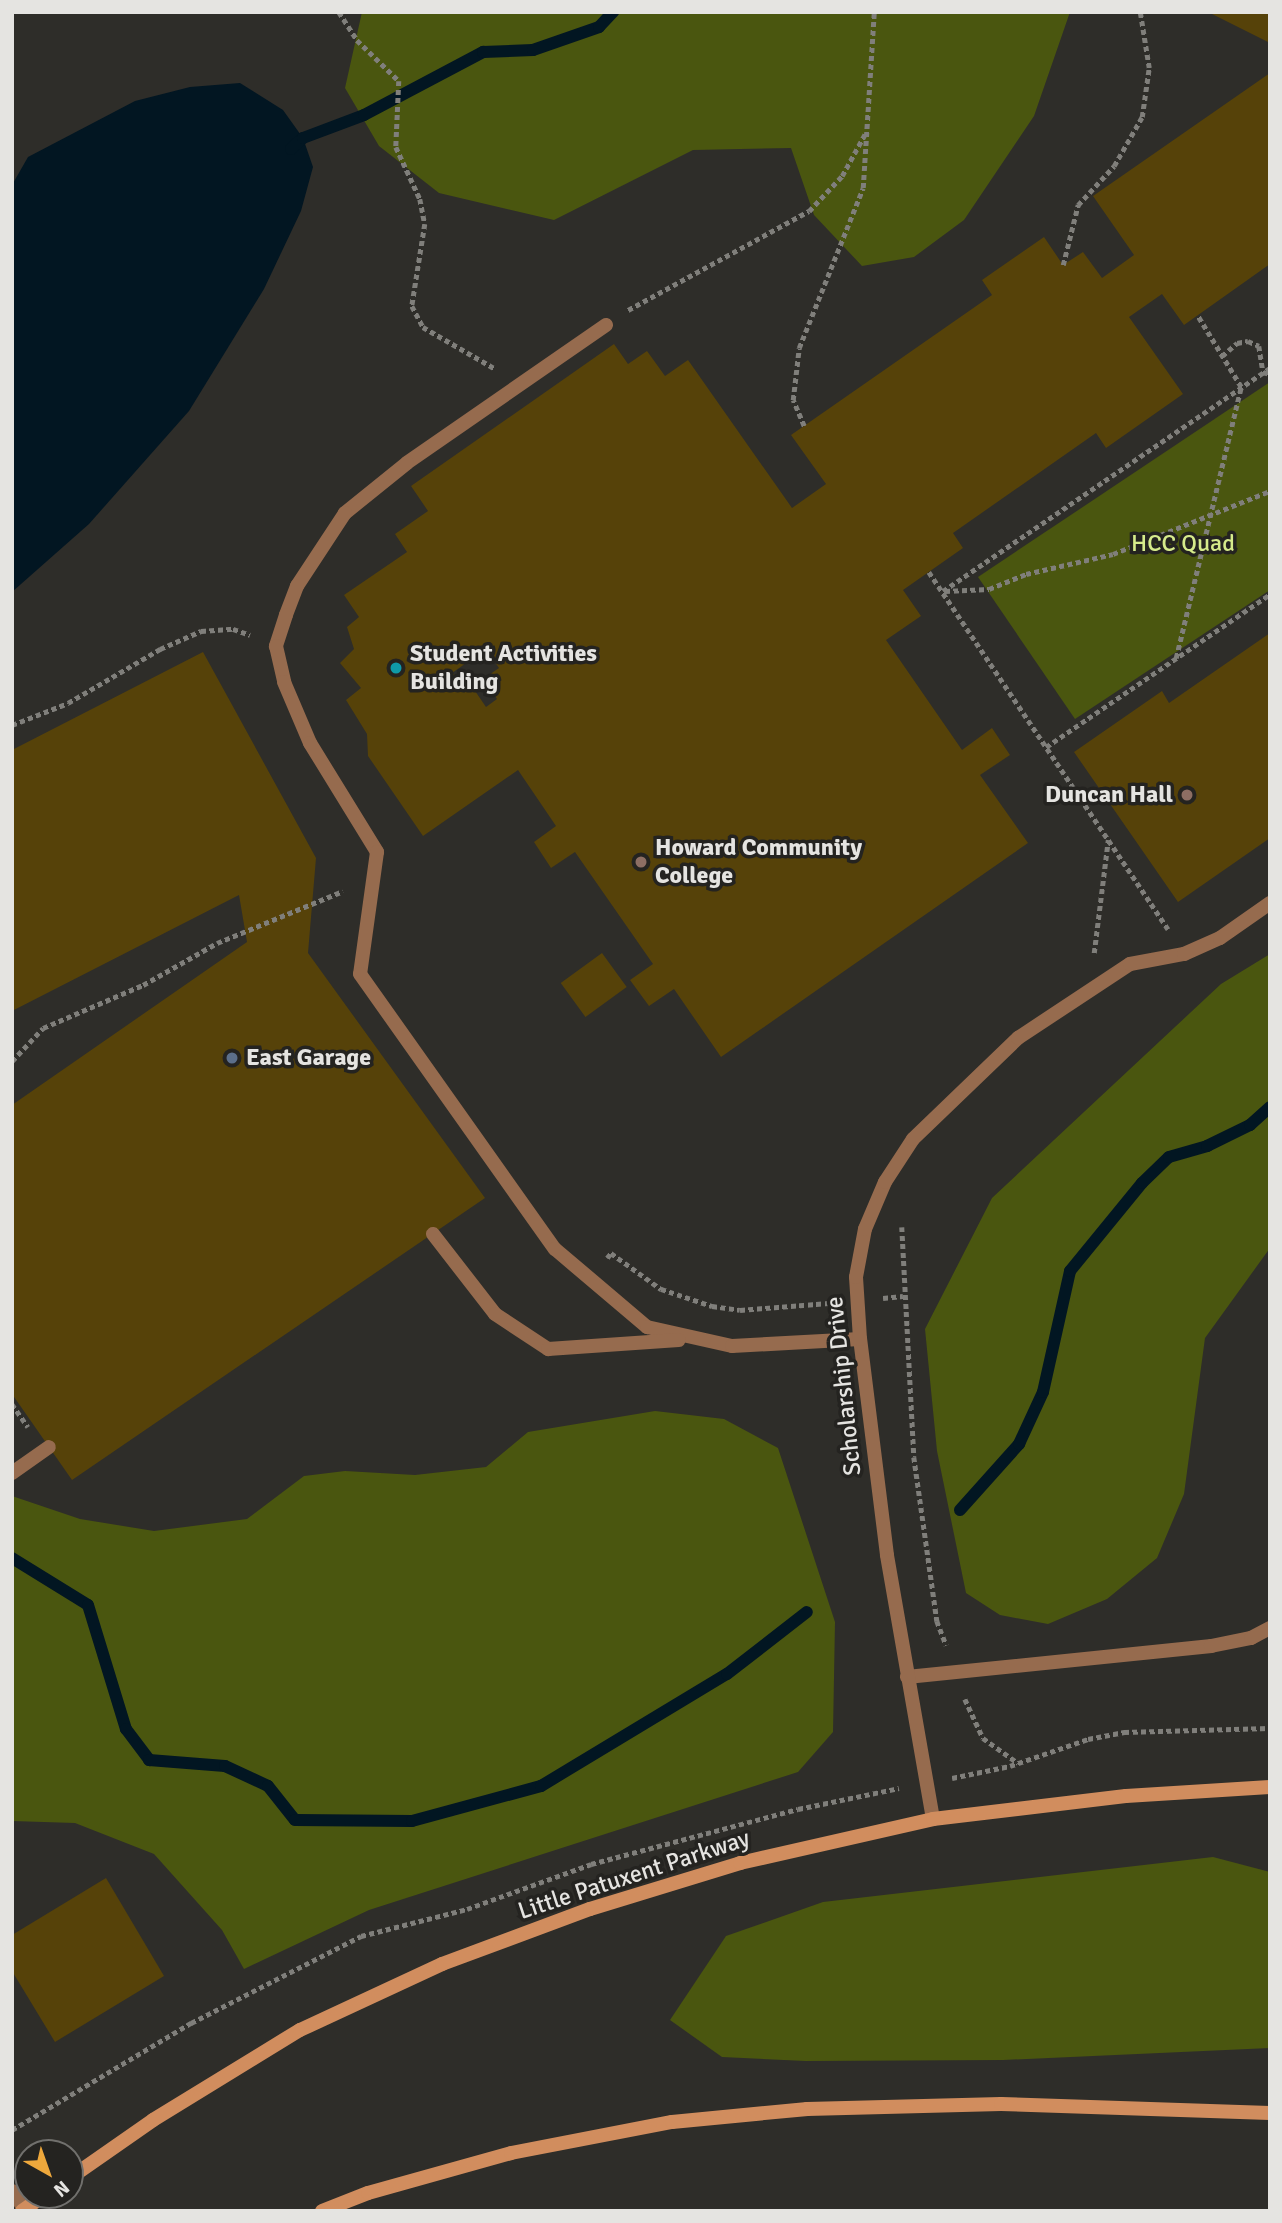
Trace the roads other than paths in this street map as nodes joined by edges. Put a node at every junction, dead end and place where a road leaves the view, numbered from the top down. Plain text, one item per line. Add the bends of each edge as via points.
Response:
1 (606, 325) road end
2 (1270, 903) edge
3 (433, 1234) dead end
4 (690, 1339) junction
5 (860, 1339) junction
6 (49, 1447) dead end
7 (12, 1473) edge
8 (1270, 1628) edge
9 (907, 1677) junction
10 (1270, 1787) edge
11 (933, 1819) junction
12 (1270, 2113) edge
13 (84, 2168) edge
14 (12, 2191) edge
15 (24, 2210) edge
16 (322, 2211) edge

1 - 4 street via 407,463 345,513 297,586 276,646 284,682 310,743 377,852 360,974 555,1249 647,1327
2 - 5 street, Scholarship Drive via 1220,938 1184,954 1130,964 1018,1038 961,1089 900,1159 865,1229 856,1277
3 - 4 street via 495,1314 548,1349
4 - 5 street via 732,1346
5 - 9 street, Scholarship Drive
6 - 7 street
8 - 9 street via 1251,1638 1211,1646
9 - 11 street, Scholarship Drive
10 - 11 main road, Little Patuxent Parkway via 1126,1796
11 - 13 main road, Little Patuxent Parkway via 740,1863 590,1909 442,1964 300,2030
12 - 16 main road via 1001,2104 807,2109 672,2122 511,2153 368,2193
14 - 15 street

